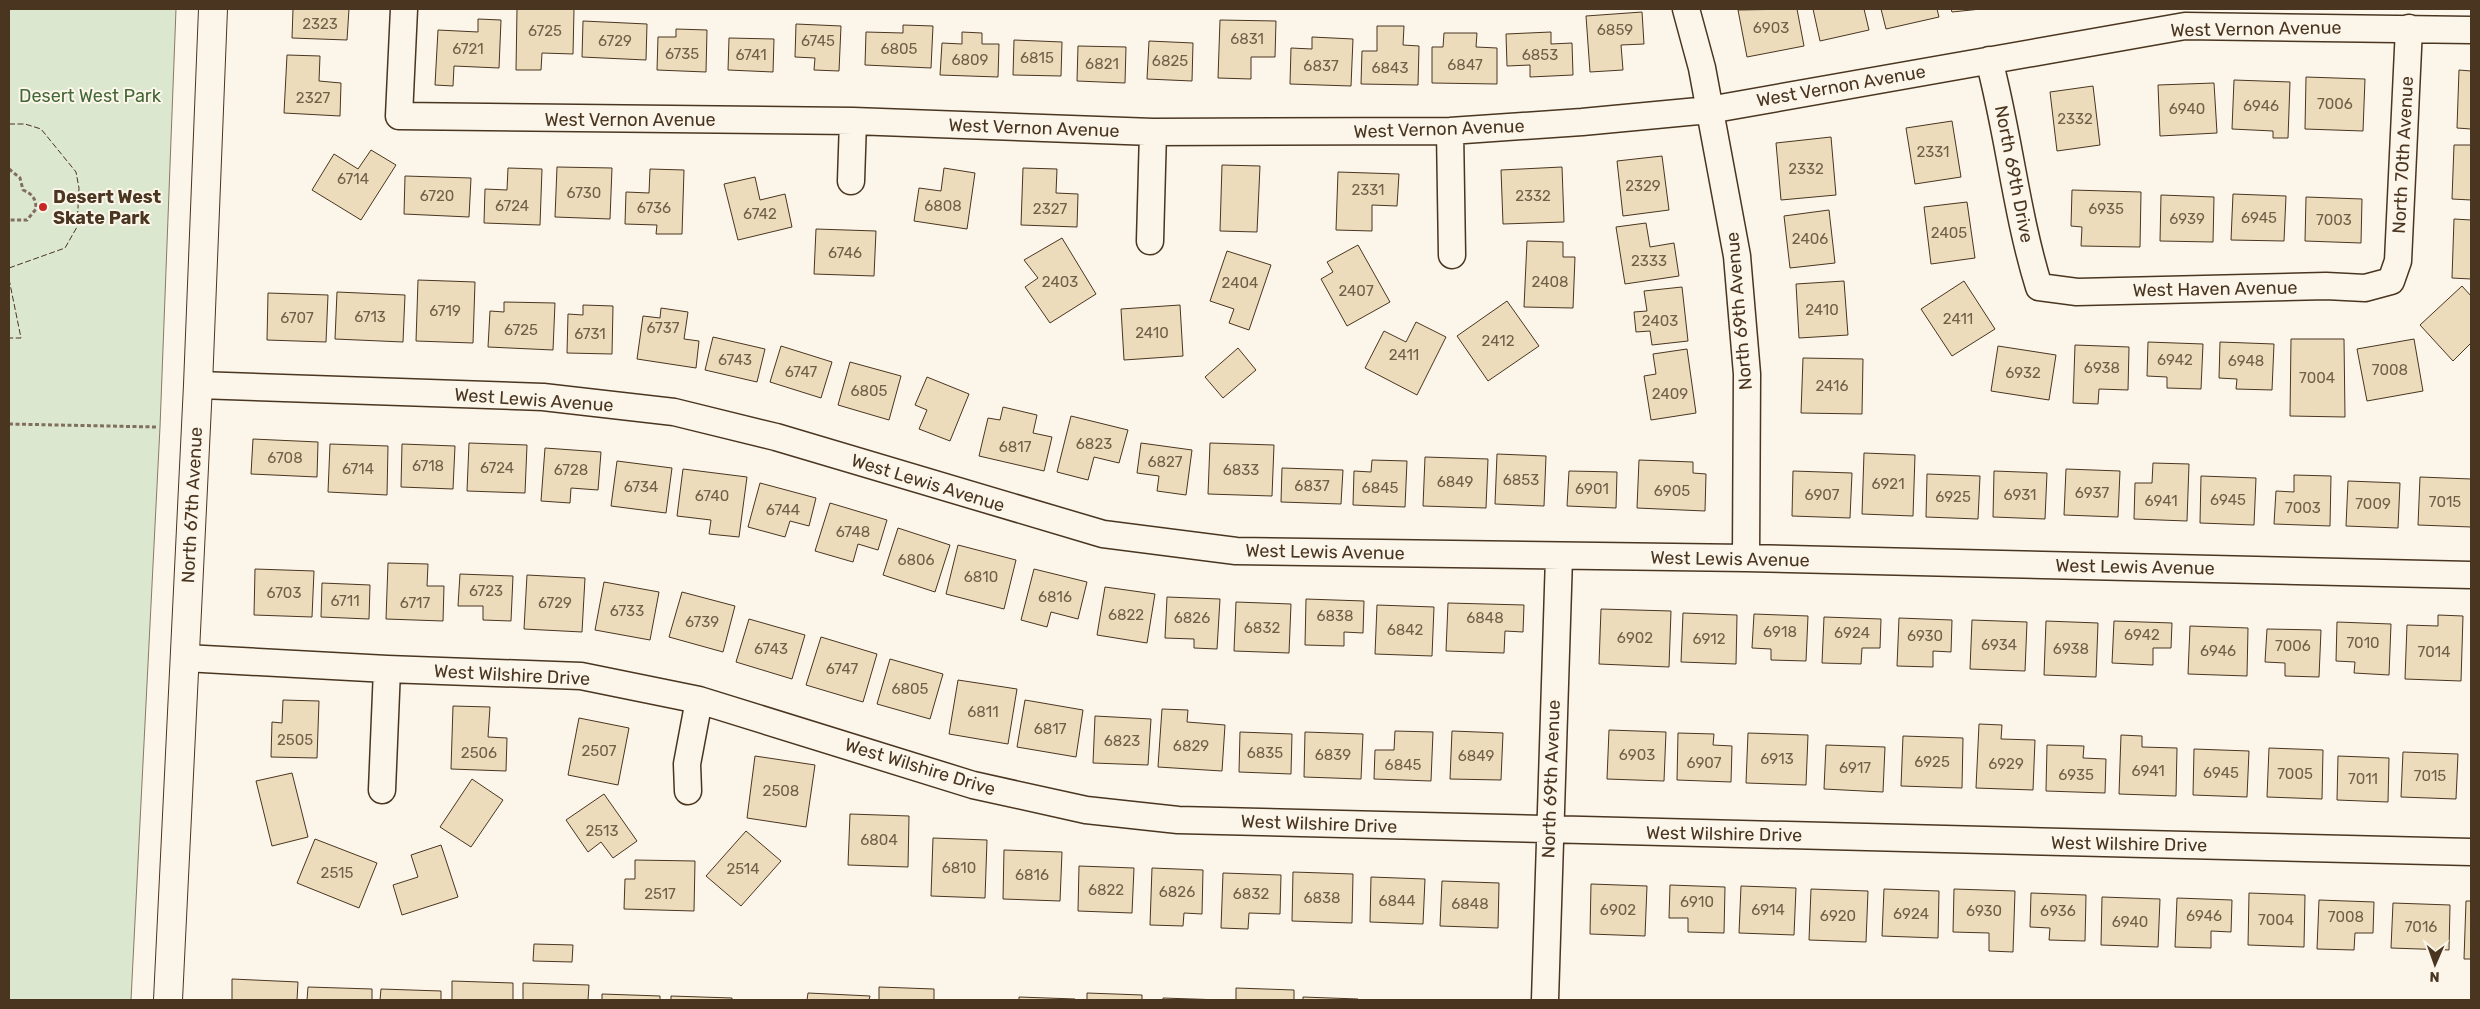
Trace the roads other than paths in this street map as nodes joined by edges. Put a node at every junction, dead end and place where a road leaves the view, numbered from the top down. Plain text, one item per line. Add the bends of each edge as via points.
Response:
1 (213, 9) edge
2 (404, 9) edge
3 (1686, 9) edge
4 (2409, 28) junction
5 (2471, 30) edge
6 (1989, 60) junction
7 (1709, 110) junction
8 (853, 122) junction
9 (1450, 131) junction
10 (1152, 132) junction
11 (851, 181) dead end
12 (1150, 241) dead end
13 (1452, 255) dead end
14 (2391, 281) joint
15 (2039, 287) joint
16 (198, 385) junction
17 (1559, 557) junction
18 (1746, 558) junction
19 (2471, 575) edge
20 (185, 658) junction
21 (387, 669) junction
22 (699, 700) junction
23 (382, 790) dead end
24 (688, 791) dead end
25 (1549, 830) junction
26 (2471, 852) edge
27 (168, 1000) edge
28 (1545, 1000) edge

1 - 16 main road, North 67th Avenue
2 - 8 street, West Vernon Avenue via 399,116
3 - 7 street, North 69th Avenue via 1702,68
4 - 5 street, West Vernon Avenue
4 - 6 street, West Vernon Avenue via 2185,26
4 - 14 street, North 70th Avenue via 2398,261
6 - 7 street, West Vernon Avenue
6 - 15 street, North 69th Drive
7 - 9 street, West Vernon Avenue
7 - 18 street, North 69th Avenue via 1737,256 1747,374
8 - 10 street, West Vernon Avenue
8 - 11 street
9 - 10 street, West Vernon Avenue
9 - 13 street
10 - 12 street
14 - 15 street, West Haven Avenue via 2365,288 2326,286 2077,292
16 - 17 street, West Lewis Avenue via 543,398 674,412 776,437 1103,534 1236,550
16 - 20 main road, North 67th Avenue
17 - 18 street, West Lewis Avenue
17 - 25 street, North 69th Avenue
18 - 19 street, West Lewis Avenue
20 - 21 street, West Wilshire Drive
20 - 27 main road, North 67th Avenue
21 - 22 street, West Wilshire Drive via 581,676
21 - 23 street
22 - 24 street via 687,764
22 - 25 street, West Wilshire Drive via 973,785 1086,810 1178,820
25 - 26 street, West Wilshire Drive
25 - 28 street, North 69th Avenue

